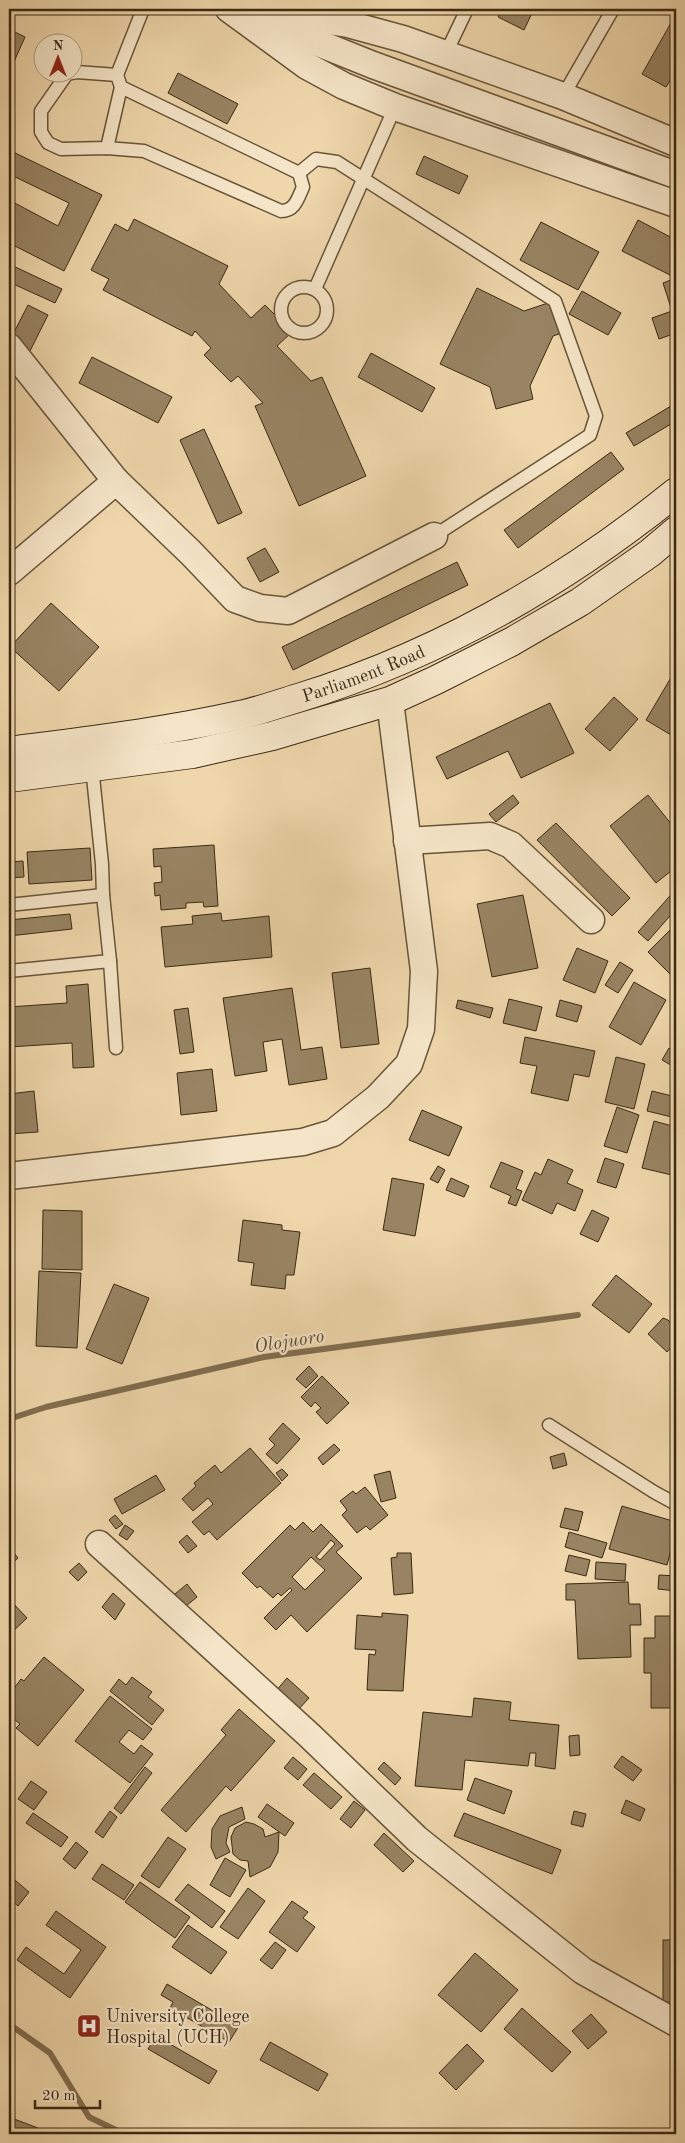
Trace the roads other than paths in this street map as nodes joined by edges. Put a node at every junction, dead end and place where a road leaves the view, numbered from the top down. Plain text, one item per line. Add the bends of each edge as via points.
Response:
1 (143, 9) edge
2 (230, 9) edge
3 (245, 9) edge
4 (467, 9) edge
5 (613, 9) edge
6 (446, 54) junction
7 (119, 81) junction
8 (564, 96) junction
9 (395, 107) junction
10 (676, 143) edge
11 (107, 148) junction
12 (299, 173) junction
13 (676, 175) edge
14 (363, 180) junction
15 (676, 204) edge
16 (315, 289) dead end
17 (9, 347) edge
18 (116, 481) junction
19 (676, 492) edge
20 (676, 531) edge
21 (434, 536) joint
22 (9, 572) edge
23 (390, 701) junction
24 (9, 751) edge
25 (92, 767) junction
26 (9, 778) edge
27 (407, 841) junction
28 (104, 895) junction
29 (9, 905) edge
30 (591, 920) dead end
31 (110, 961) junction
32 (9, 971) edge
33 (116, 1048) dead end
34 (9, 1176) edge
35 (549, 1425) dead end
36 (676, 1504) edge
37 (99, 1544) dead end
38 (676, 2023) edge

1 - 7 lane
2 - 9 street via 308,66 344,86
2 - 13 street via 373,65
3 - 6 street via 348,24
4 - 6 lane
5 - 8 lane
6 - 8 street
7 - 11 lane
7 - 11 lane via 77,72 67,74 41,111 40,132 48,143 61,149
7 - 12 lane
8 - 10 street
9 - 14 lane
9 - 15 street
11 - 12 lane via 144,151 281,211 288,211 294,206 303,187
12 - 14 lane via 316,158 338,162
14 - 16 lane
14 - 21 lane via 555,300 596,416 590,435
17 - 18 street
18 - 21 street via 235,599 260,608 288,611
18 - 22 street
19 - 24 main road, Parliament Road via 567,573 494,616 416,654 333,687 242,715 156,732
20 - 23 main road, Parliament Road via 580,602 511,642
23 - 25 main road, Parliament Road via 272,736 192,754
23 - 27 street
25 - 26 main road, Parliament Road
25 - 28 lane
27 - 30 street via 490,836 511,845
27 - 34 street via 424,971 421,1029 409,1064 356,1117 333,1133 303,1142
28 - 29 lane
28 - 31 lane
31 - 32 lane
31 - 33 lane
35 - 36 lane
37 - 38 street via 417,1839 583,1971

